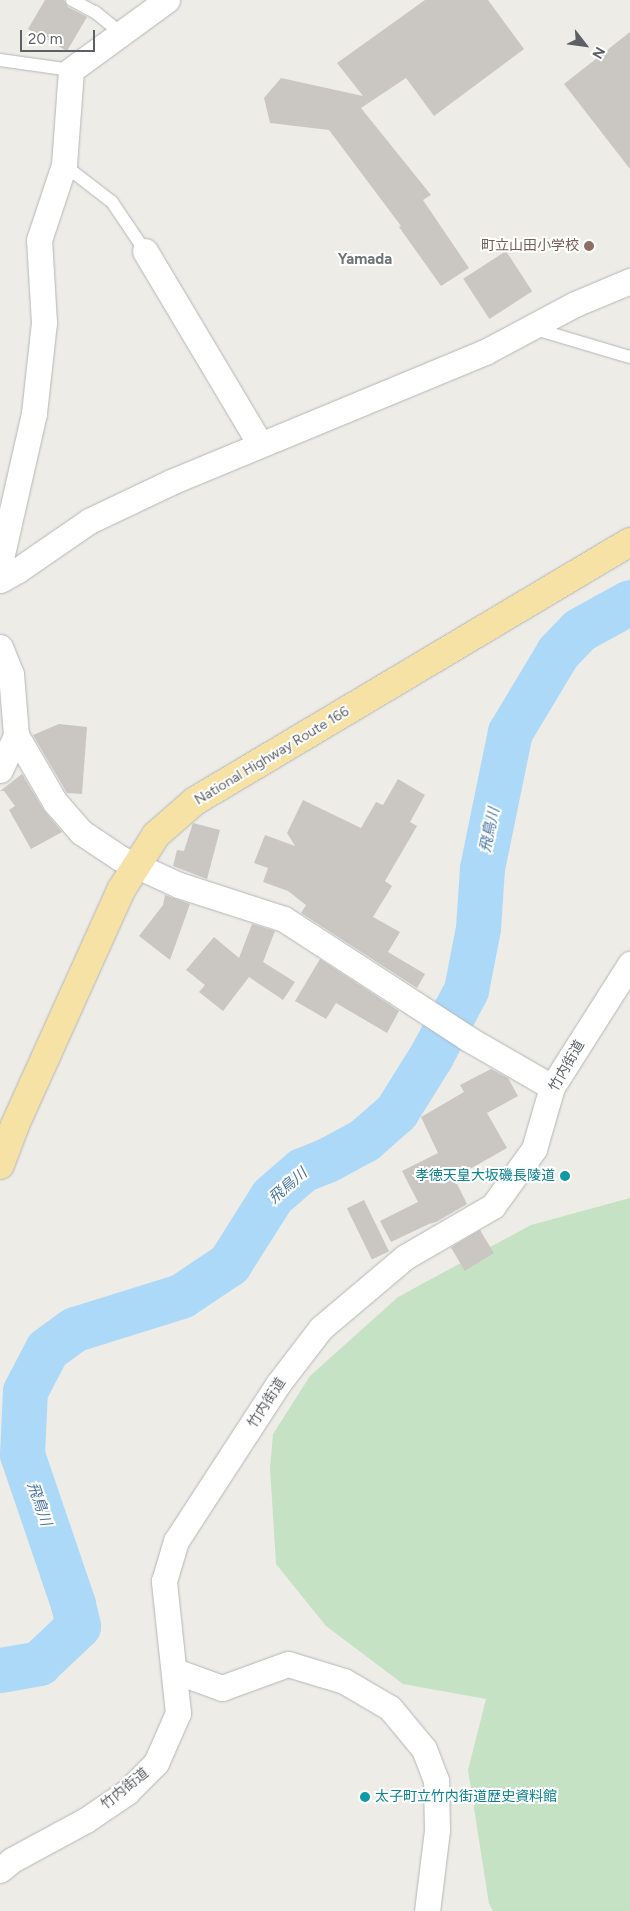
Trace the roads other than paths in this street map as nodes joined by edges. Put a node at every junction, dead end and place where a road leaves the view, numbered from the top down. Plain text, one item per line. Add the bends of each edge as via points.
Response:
1 (72, 0) edge
2 (167, 0) edge
3 (121, 33) junction
4 (0, 60) edge
5 (71, 70) junction
6 (64, 165) junction
7 (145, 251) joint
8 (630, 281) edge
9 (531, 328) junction
10 (630, 357) edge
11 (260, 444) junction
12 (630, 542) edge
13 (0, 562) edge
14 (0, 580) edge
15 (0, 648) edge
16 (16, 735) junction
17 (0, 770) edge
18 (136, 866) junction
19 (630, 964) edge
20 (552, 1087) junction
21 (0, 1165) edge
22 (175, 1671) junction
23 (0, 1870) edge
24 (427, 1911) edge

1 - 3 lane via 95,12
2 - 3 street
3 - 5 street
4 - 5 lane
5 - 6 street
6 - 7 lane via 112,202
6 - 13 street via 38,240 44,323 34,413
7 - 11 street
8 - 9 street via 575,304
9 - 10 lane
9 - 11 street via 485,352
11 - 14 street via 89,521
12 - 18 highway, National Highway Route 166 via 195,801 156,835
15 - 16 street via 11,674
16 - 17 street
16 - 18 street via 55,802 81,832
18 - 20 street via 179,885 284,919 467,1038
18 - 21 highway, National Highway Route 166 via 121,890
19 - 20 street, 竹内街道
20 - 22 street, 竹内街道 via 534,1149 493,1206 405,1257 321,1328 278,1384 176,1541 164,1581
22 - 23 street, 竹内街道 via 178,1713 156,1763 126,1792 86,1820 12,1860
22 - 24 street via 222,1688 288,1664 344,1681 390,1708 424,1749 436,1780 437,1830

